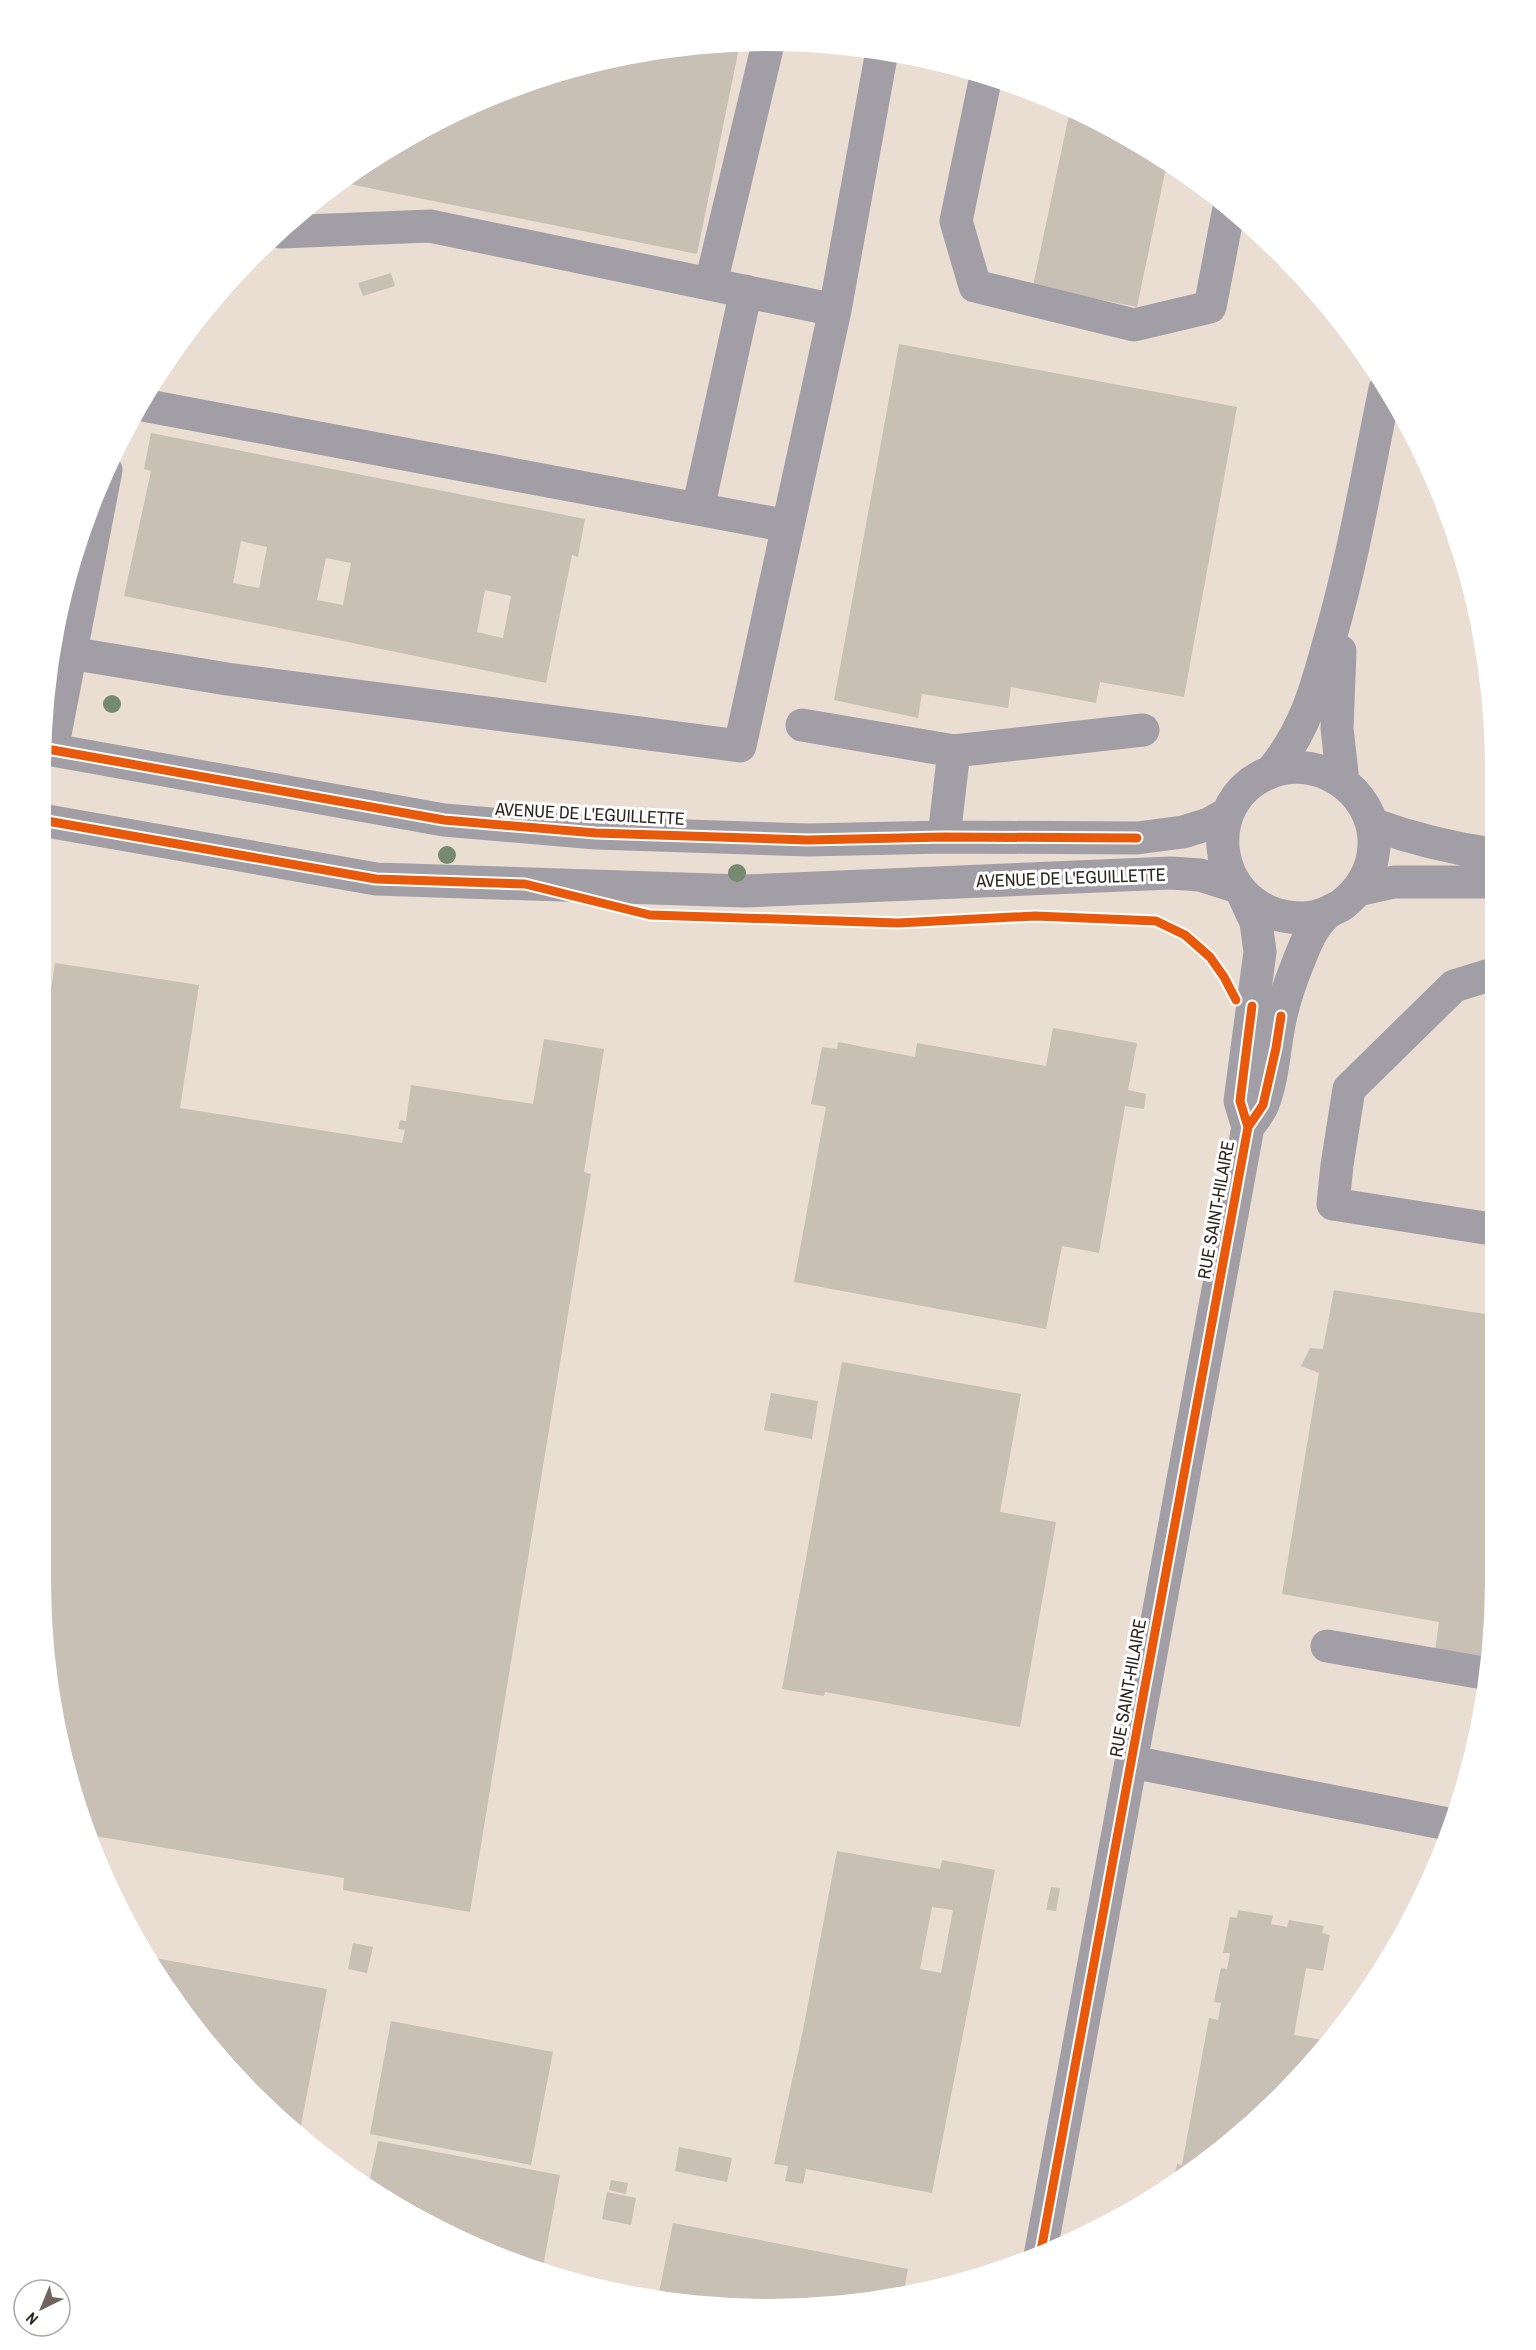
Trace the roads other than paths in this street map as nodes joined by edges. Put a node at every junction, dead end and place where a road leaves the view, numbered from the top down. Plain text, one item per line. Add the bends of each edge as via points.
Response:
1 (766, 51) edge
2 (880, 60) edge
3 (984, 85) edge
4 (1227, 218) edge
5 (292, 232) edge
6 (711, 283) junction
7 (746, 291) junction
8 (835, 310) junction
9 (1383, 400) edge
10 (149, 406) edge
11 (698, 509) junction
12 (96, 519) edge
13 (788, 526) junction
14 (1344, 589) junction
15 (70, 654) junction
16 (802, 725) dead end
17 (1143, 730) dead end
18 (52, 734) edge
19 (52, 750) edge
20 (954, 751) junction
21 (1271, 772) junction
22 (1343, 782) junction
23 (1228, 813) junction
24 (51, 822) edge
25 (1372, 824) junction
26 (944, 837) junction
27 (1485, 853) edge
28 (1485, 882) edge
29 (1358, 890) junction
30 (1239, 891) junction
31 (1328, 912) junction
32 (1485, 977) edge
33 (1248, 1126) junction
34 (1485, 1228) edge
35 (1327, 1646) dead end
36 (1479, 1672) edge
37 (1132, 1762) junction
38 (1443, 1823) edge
39 (1042, 2244) edge

1 - 6 street
2 - 8 street
3 - 4 street via 956,221 975,286 1134,325 1210,306
5 - 6 street via 430,226
6 - 7 street
7 - 8 street
7 - 11 street
8 - 13 street
9 - 14 street
10 - 11 street
11 - 13 street
12 - 15 street
13 - 15 street via 740,746 227,679
14 - 21 street via 1312,701 1296,738
14 - 22 street via 1337,728
15 - 18 street
16 - 20 street
17 - 20 street
19 - 26 street, AVENUE DE L'EGUILLETTE via 444,820 596,834 808,840
20 - 26 street
21 - 22 street via 1295,767 1320,770
21 - 23 street via 1238,796
22 - 25 street via 1360,801
23 - 26 street, AVENUE DE L'EGUILLETTE via 1209,824 1156,837
23 - 30 street via 1222,847 1225,864
24 - 30 street, AVENUE DE L'EGUILLETTE via 376,879 744,891 1172,873 1200,875
25 - 27 street via 1436,845
25 - 29 street via 1374,854
28 - 29 street via 1394,882
29 - 31 street
30 - 31 street via 1258,908 1276,915 1298,919
30 - 33 street, RUE SAINT-HILAIRE via 1256,922 1260,952 1240,1101
31 - 33 street, RUE SAINT-HILAIRE via 1308,938 1297,964 1281,1016 1263,1105
32 - 34 street via 1454,986 1350,1089 1333,1204
33 - 37 street, RUE SAINT-HILAIRE
35 - 36 street
37 - 38 street
37 - 39 street, RUE SAINT-HILAIRE

